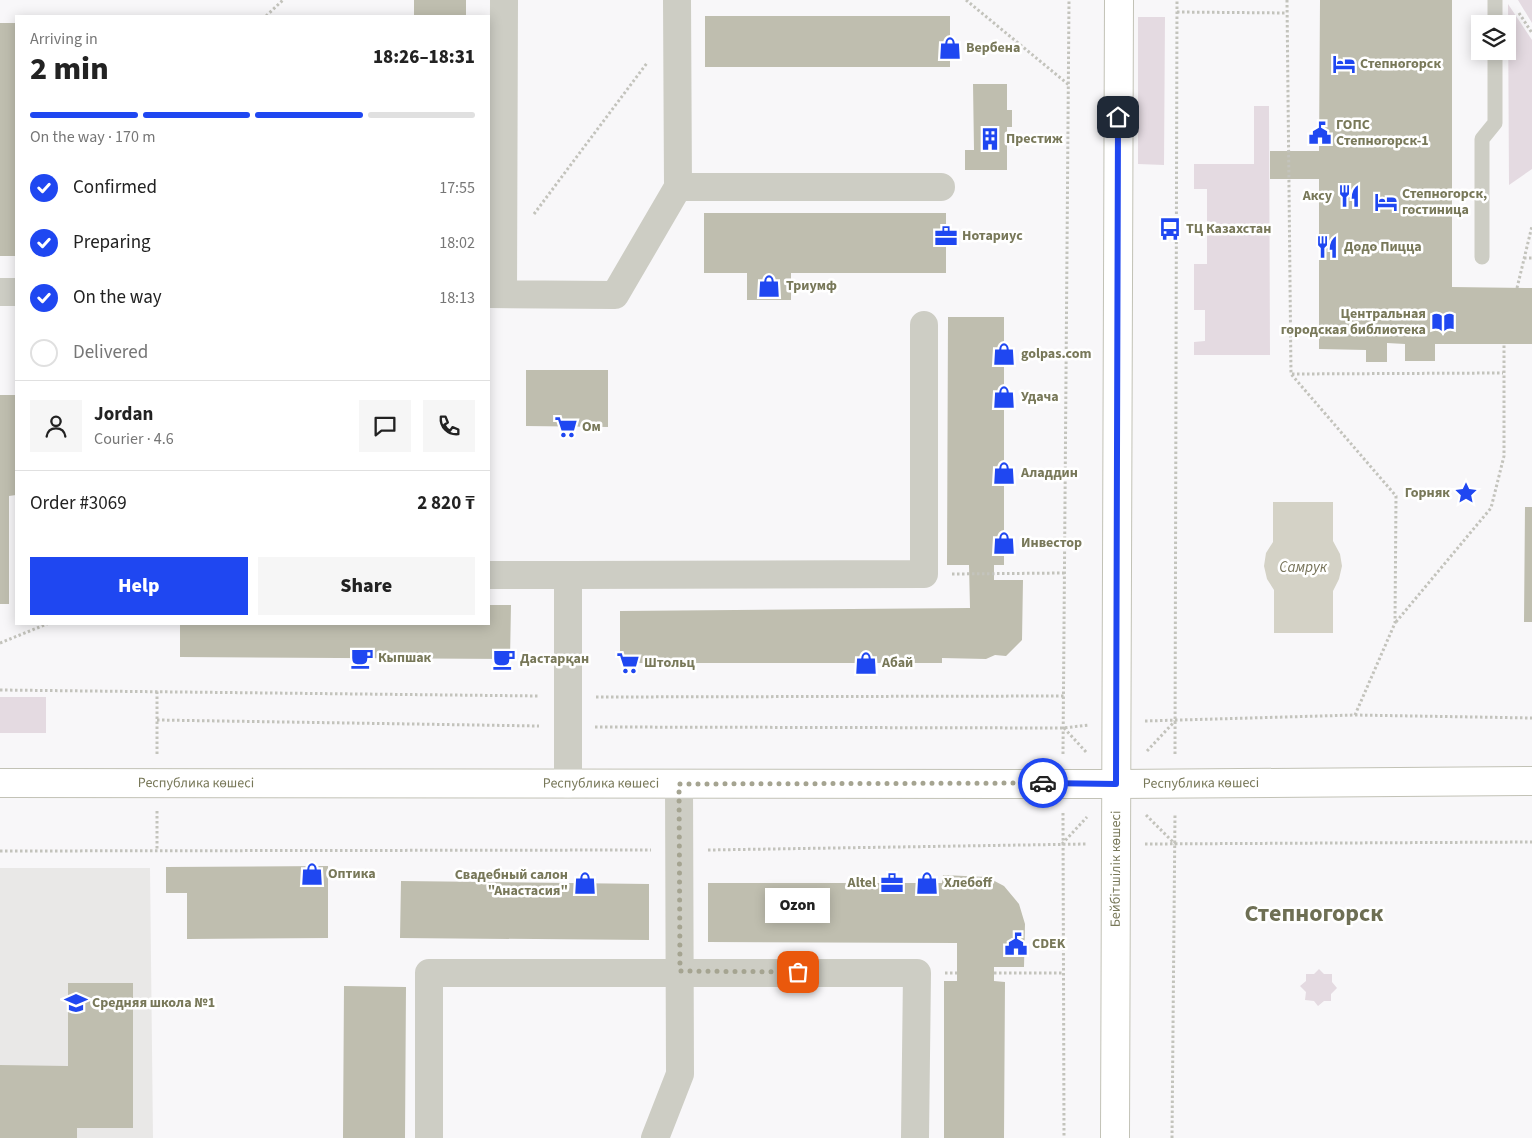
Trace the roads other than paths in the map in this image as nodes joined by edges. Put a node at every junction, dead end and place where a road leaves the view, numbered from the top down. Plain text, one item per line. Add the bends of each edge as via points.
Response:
1 (504, 0) edge
2 (676, 0) edge
3 (1119, 0) edge
4 (1495, 0) edge
5 (1495, 15) edge
6 (1495, 60) edge
7 (678, 187) junction
8 (941, 187) dead end
9 (1482, 257) dead end
10 (0, 292) edge
11 (15, 292) edge
12 (496, 294) edge
13 (924, 325) dead end
14 (490, 575) edge
15 (568, 575) junction
16 (1532, 781) edge
17 (0, 783) edge
18 (568, 784) junction
19 (679, 784) junction
20 (1116, 784) junction
21 (680, 971) junction
22 (429, 1138) edge
23 (655, 1138) edge
24 (915, 1138) edge
25 (1115, 1138) edge

1 - 12 street
2 - 7 street
3 - 20 street, Бейбітшілік көшесі
4 - 5 lane
6 - 9 lane via 1495,123 1482,139
7 - 8 street
7 - 12 street via 615,296
10 - 11 street
13 - 15 street via 924,574
14 - 15 street
15 - 18 street
16 - 20 street, Республика көшесі
17 - 18 street, Республика көшесі
18 - 19 street, Республика көшесі
19 - 20 street, Республика көшесі
19 - 21 street
20 - 25 street, Бейбітшілік көшесі
21 - 22 street via 429,973
21 - 23 street via 680,1074
21 - 24 street via 917,973

